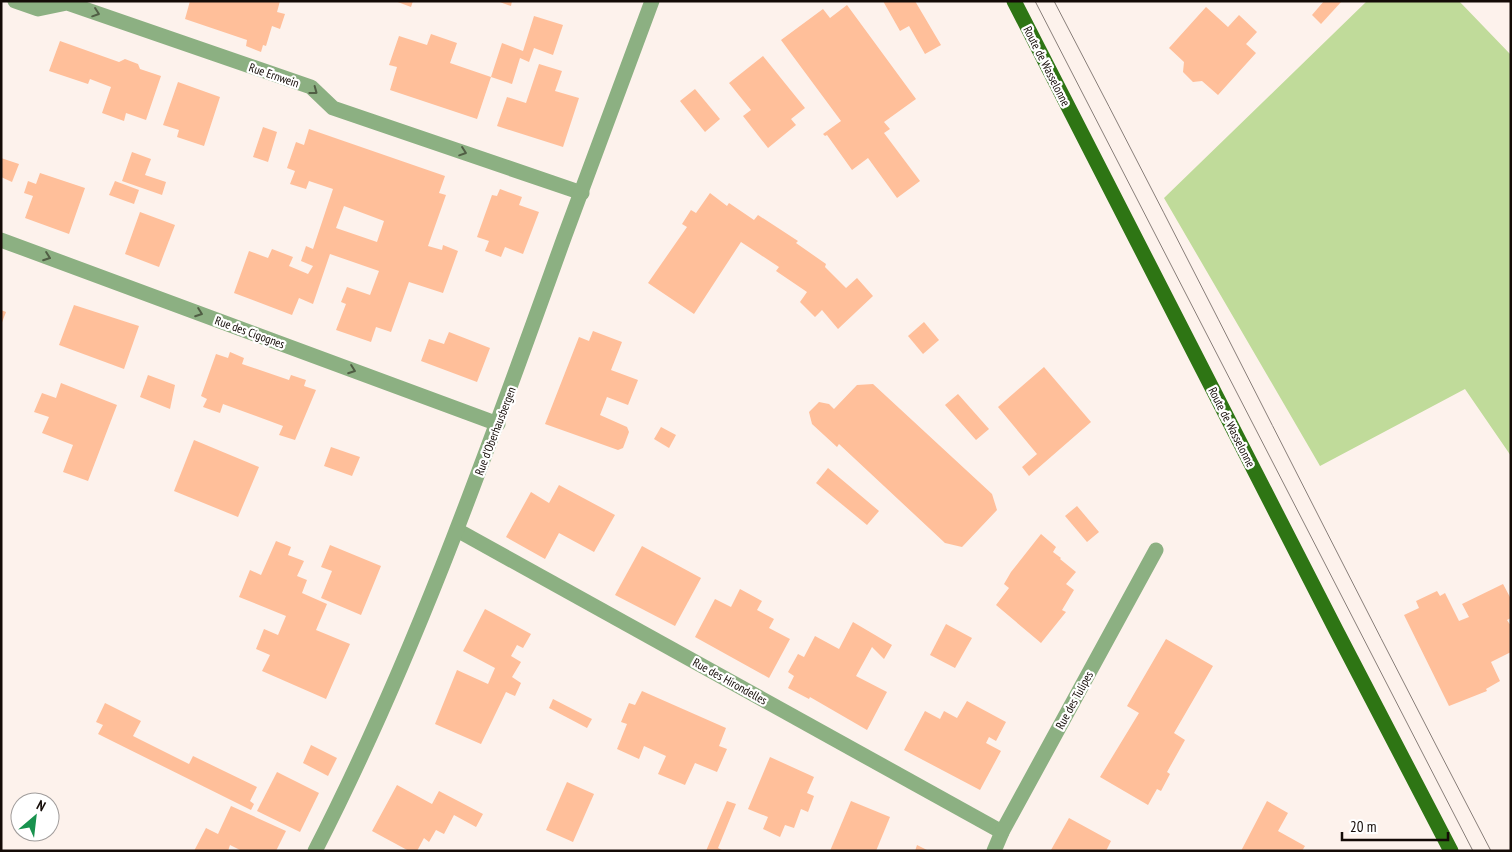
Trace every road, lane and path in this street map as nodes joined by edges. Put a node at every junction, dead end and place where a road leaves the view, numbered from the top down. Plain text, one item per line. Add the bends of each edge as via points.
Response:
1 (16, 1) edge
2 (652, 1) edge
3 (1014, 1) edge
4 (582, 193) junction
5 (1, 240) edge
6 (498, 424) junction
7 (457, 530) junction
8 (1156, 550) dead end
9 (1002, 832) junction
10 (315, 851) edge
11 (994, 851) edge
12 (1451, 851) edge

1 -> 4 street, Rue Ernwein via 38,9 68,4 311,88 334,108
2 - 4 street, Rue d'Oberhausbergen
3 - 12 main road, Route de Wasselonne
4 - 6 street, Rue d'Oberhausbergen
5 -> 6 street, Rue des Cigognes
6 - 7 street, Rue d'Oberhausbergen
7 - 9 street, Rue des Hirondelles
7 - 10 street, Rue d'Oberhausbergen via 357,768
8 - 9 street, Rue des Tulipes
9 - 11 street, Rue des Tulipes

